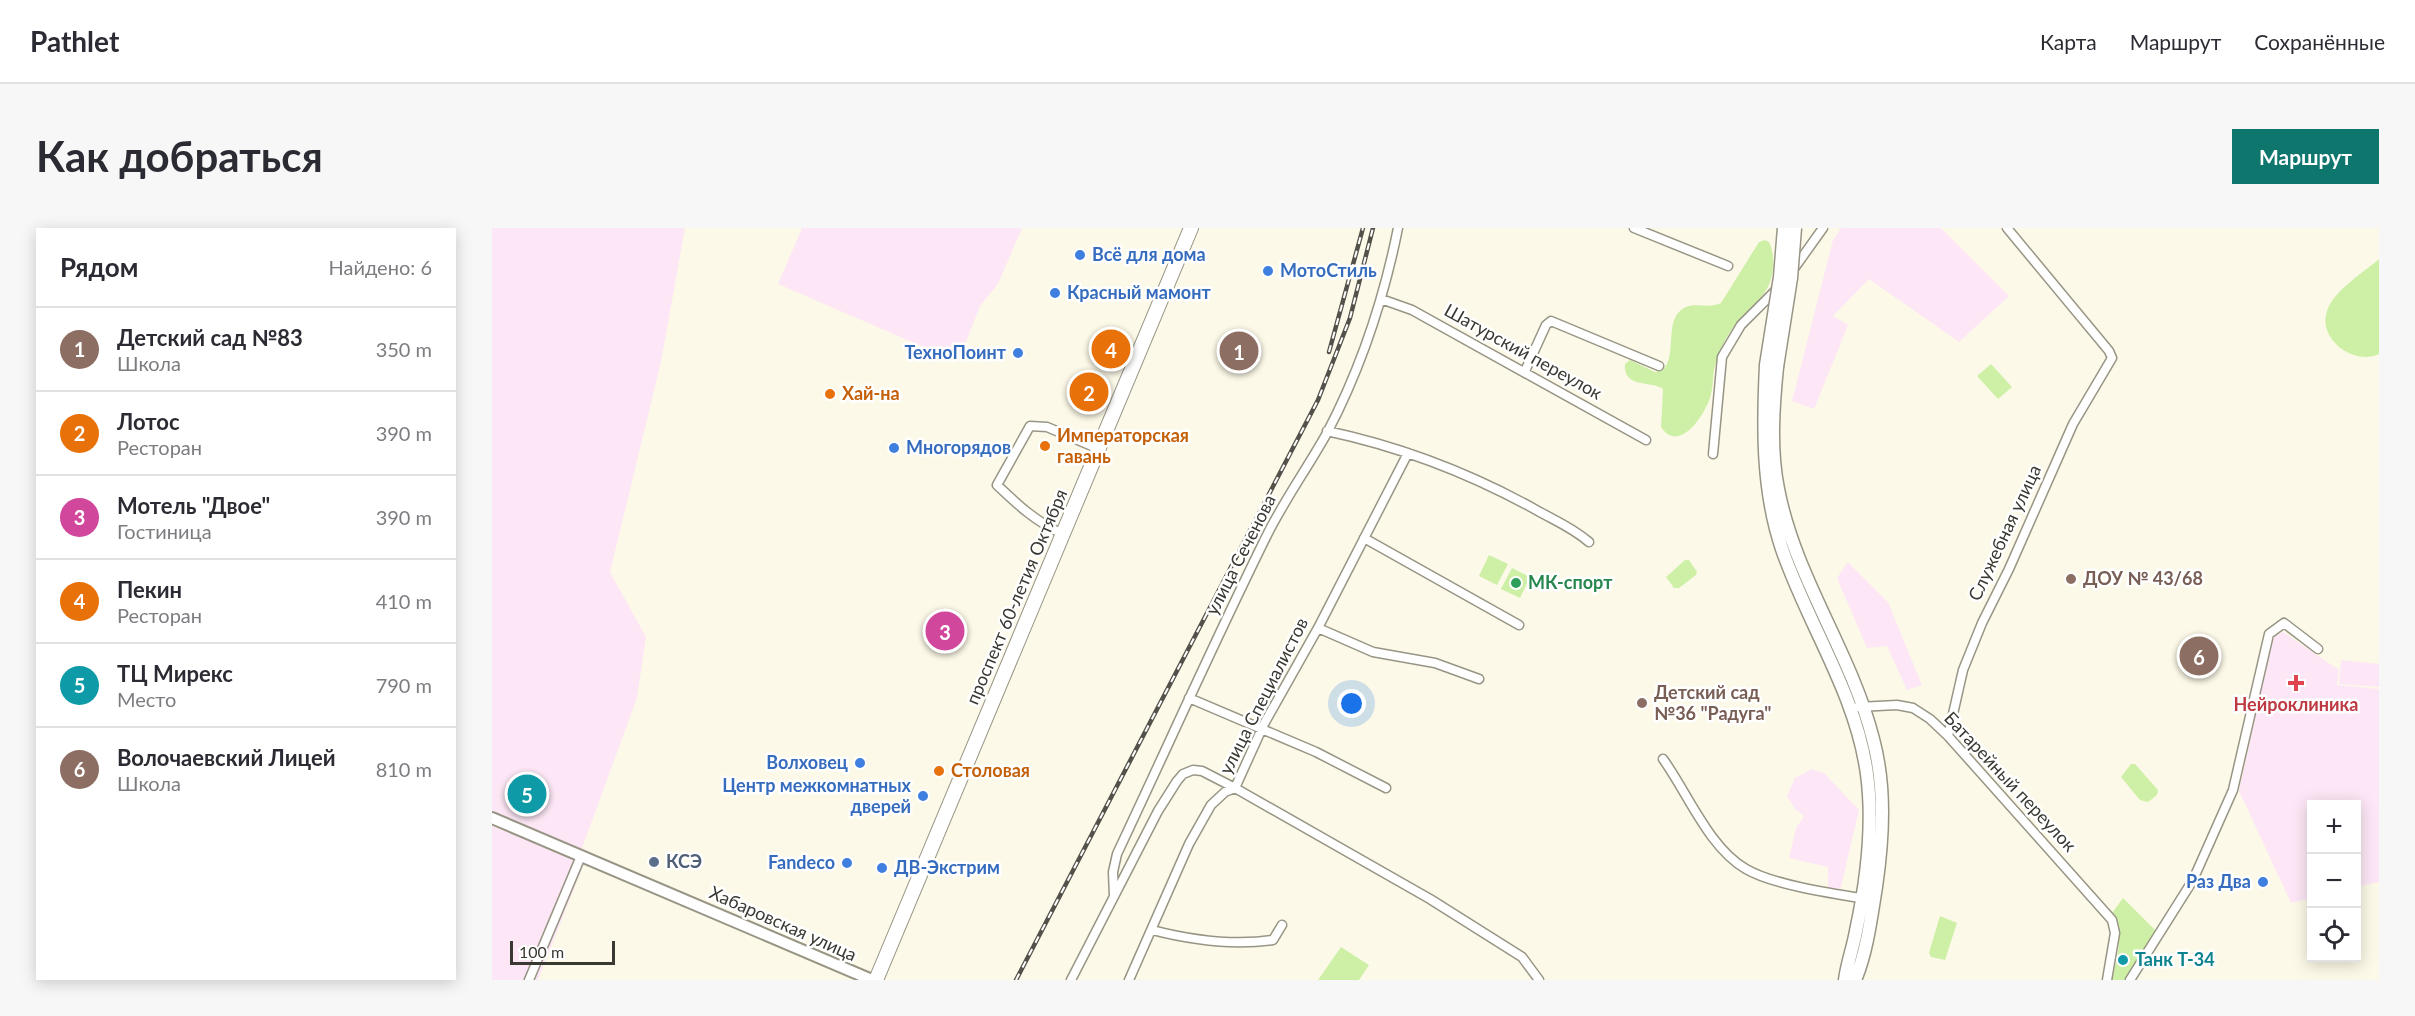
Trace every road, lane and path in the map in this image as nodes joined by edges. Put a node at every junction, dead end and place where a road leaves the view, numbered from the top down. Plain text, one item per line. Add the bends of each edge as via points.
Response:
1 (1191, 228) edge
2 (1398, 228) edge
3 (1634, 228) edge
4 (1784, 228) edge
5 (1795, 228) edge
6 (1823, 228) edge
7 (2007, 228) edge
8 (1728, 266) dead end
9 (1381, 299) junction
10 (1659, 366) dead end
11 (1771, 366) junction
12 (1525, 371) junction
13 (1327, 432) junction
14 (1646, 440) dead end
15 (1099, 449) junction
16 (1408, 453) junction
17 (1713, 454) dead end
18 (1063, 534) junction
19 (1364, 538) junction
20 (1589, 542) dead end
21 (1519, 625) dead end
22 (1318, 628) junction
23 (2318, 649) dead end
24 (1479, 679) dead end
25 (1189, 698) junction
26 (1856, 707) junction
27 (1261, 730) junction
28 (1948, 735) junction
29 (1663, 759) dead end
30 (1235, 788) junction
31 (1386, 788) dead end
32 (492, 818) edge
33 (581, 856) junction
34 (1114, 896) junction
35 (1868, 899) junction
36 (1282, 925) dead end
37 (1152, 930) junction
38 (529, 980) edge
39 (874, 980) edge
40 (1071, 980) edge
41 (1129, 980) edge
42 (1539, 980) edge
43 (1845, 980) edge
44 (1855, 980) edge
45 (2107, 980) edge
46 (2130, 980) edge

1 - 15 highway, проспект 60-летия Октября
2 - 9 street, улица Сеченова
3 - 8 street
4 - 11 main road, bridge
5 - 11 main road, bridge via 1791,278
6 - 17 street via 1780,286 1741,325 1722,357
7 - 28 street, Служебная улица via 2111,353 2110,364 2073,424 1982,623 1963,670
9 - 12 street, Шатурский переулок via 1412,310
9 - 13 street, улица Сеченова
10 - 12 street via 1551,321
11 - 26 main road via 1765,459 1774,521 1795,582
12 - 14 street, Шатурский переулок
13 - 16 street
13 - 25 street, улица Сеченова via 1269,532
15 - 18 highway, проспект 60-летия Октября
15 - 18 street via 1047,428 1030,426 997,485 1028,514
16 - 19 street, улица Специалистов
16 - 20 street via 1497,488 1572,527
18 - 39 highway, проспект 60-летия Октября
19 - 21 street
19 - 22 street, улица Специалистов
22 - 24 street via 1373,652 1435,663
22 - 27 street, улица Специалистов
23 - 46 street via 2284,623 2269,634 2233,790 2193,880
25 - 27 street
25 - 34 street, улица Сеченова via 1117,855
26 - 28 street, Батарейный переулок via 1913,708
26 - 35 main road via 1870,807
27 - 30 street, улица Специалистов
27 - 31 street via 1316,752
28 - 45 street, Батарейный переулок via 2112,920 2115,933
29 - 35 street via 1702,820 1746,869 1824,892
30 - 34 street, улица Сеченова via 1202,771 1184,774 1158,812
30 - 37 street, улица Специалистов via 1211,805 1182,859
30 - 42 street via 1430,899 1522,957
32 - 33 street, Хабаровская улица
33 - 38 street
33 - 39 street, Хабаровская улица
34 - 40 street, улица Сеченова
35 - 43 main road
35 - 44 main road
36 - 37 street via 1273,940 1261,942 1208,942
37 - 41 street, улица Специалистов

